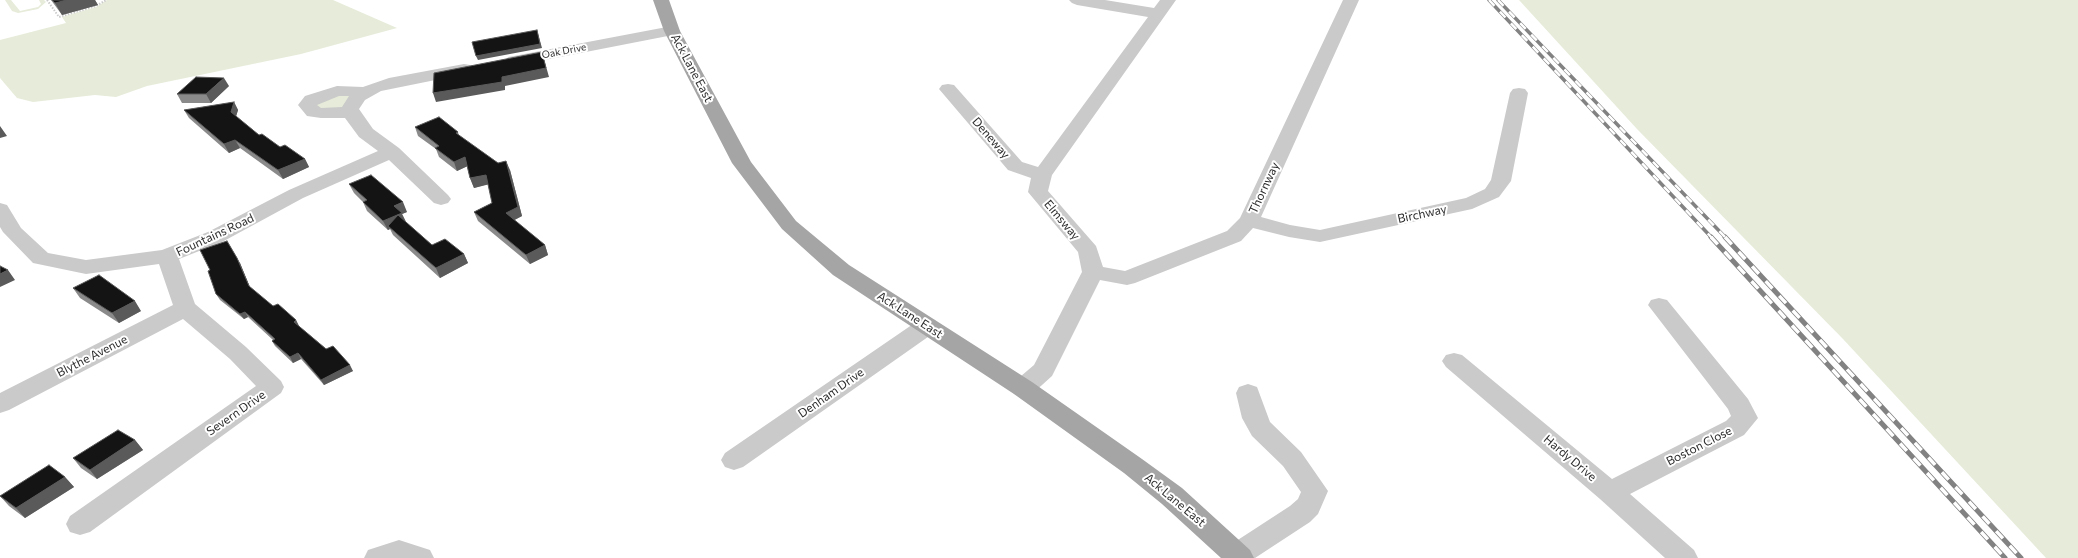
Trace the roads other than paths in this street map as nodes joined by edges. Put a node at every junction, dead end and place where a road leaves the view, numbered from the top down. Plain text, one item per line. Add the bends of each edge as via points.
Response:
1 (661, 0) edge
2 (1077, 0) edge
3 (1351, 0) edge
4 (1164, 7) edge
5 (672, 31) junction
6 (948, 89) dead end
7 (364, 92) junction
8 (1519, 92) dead end
9 (350, 112) junction
10 (392, 152) junction
11 (1042, 175) junction
12 (441, 199) dead end
13 (2, 216) edge
14 (1249, 220) junction
15 (167, 256) junction
16 (1093, 272) junction
17 (1660, 305) dead end
18 (185, 308) junction
19 (927, 326) junction
20 (1454, 361) dead end
21 (1023, 388) junction
22 (1248, 393) dead end
23 (0, 404) edge
24 (734, 460) dead end
25 (1610, 492) junction
26 (80, 524) dead end
27 (1238, 557) edge
28 (378, 558) edge
29 (420, 558) edge
30 (1684, 558) edge

1 - 5 main road, Ack Lane East
2 - 4 street
3 - 14 street, Thornway
4 - 11 street, Elmsway
5 - 7 street, Oak Drive via 389,83
5 - 19 main road, Ack Lane East via 742,163 789,225 841,270
6 - 11 street, Deneway via 1015,166
7 - 9 street, Oak Drive via 352,103
7 - 9 street, Oak Drive via 337,91 317,97 307,105 313,112
8 - 14 street, Birchway via 1501,181 1492,193 1472,203 1320,236
9 - 10 street via 366,133
10 - 12 street
10 - 15 street, Fountains Road via 296,194 215,238
11 - 16 street, Elmsway via 1038,192 1088,251
13 - 15 street, Fountains Road via 13,232 41,258 86,267
14 - 16 street, Thornway via 1234,236 1126,278
15 - 18 street
16 - 21 street via 1043,370
17 - 25 street, Boston Close via 1739,405 1745,418 1735,428
18 - 23 street, Blythe Avenue
18 - 26 street, Severn Drive via 238,353 272,387
19 - 21 main road, Ack Lane East
19 - 24 street, Denham Drive
20 - 25 street, Hardy Drive
21 - 27 main road, Ack Lane East via 1172,496
22 - 27 street via 1261,429 1292,459 1315,491 1308,506 1300,514
25 - 30 street, Hardy Drive
28 - 29 street via 399,552

